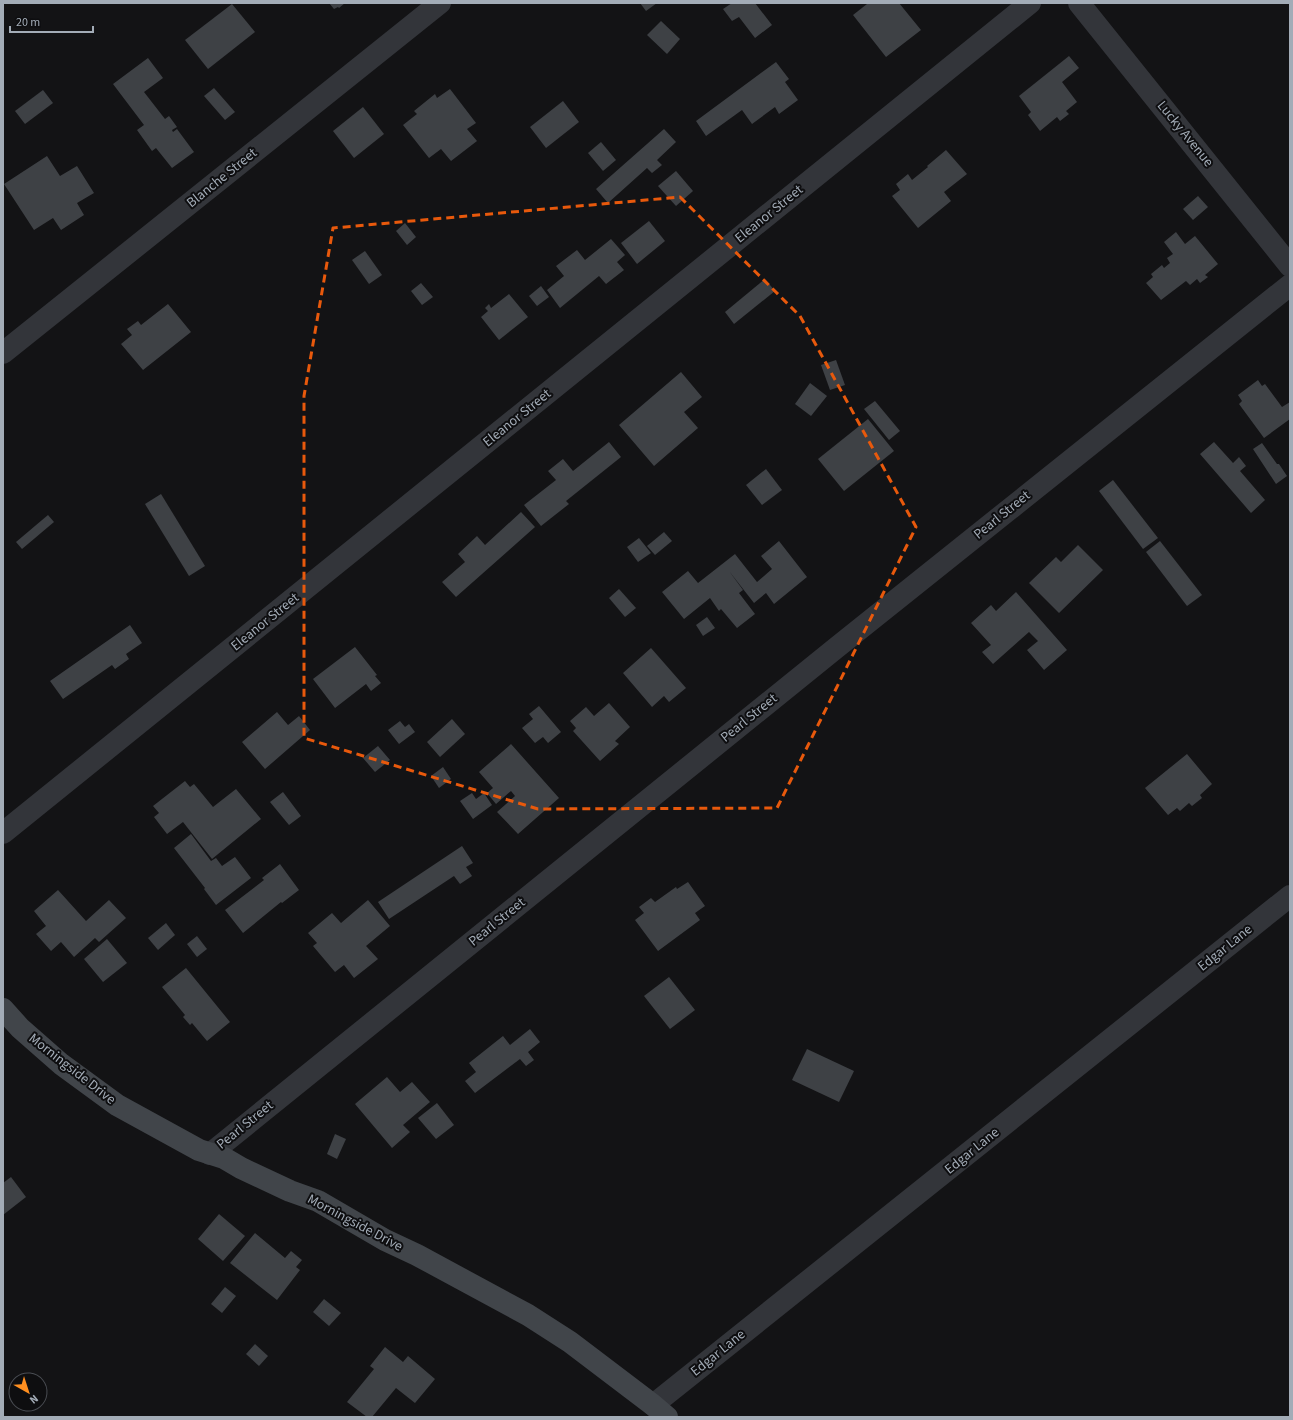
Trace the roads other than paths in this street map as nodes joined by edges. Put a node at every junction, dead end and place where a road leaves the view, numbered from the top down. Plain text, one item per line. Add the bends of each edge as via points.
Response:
1 (440, 3) edge
2 (1030, 3) edge
3 (1079, 3) edge
4 (1290, 266) edge
5 (1290, 284) edge
6 (3, 353) edge
7 (3, 833) edge
8 (1290, 896) edge
9 (3, 1009) edge
10 (210, 1154) junction
11 (660, 1411) edge

1 - 6 street, Blanche Street
2 - 7 street, Eleanor Street
3 - 4 street, Lucky Avenue
5 - 10 street, Pearl Street
8 - 11 street, Edgar Lane
9 - 10 street, Morningside Drive via 20,1028 61,1064 117,1105
10 - 11 street, Morningside Drive via 224,1158 290,1191 318,1201 385,1240 528,1315 570,1342

